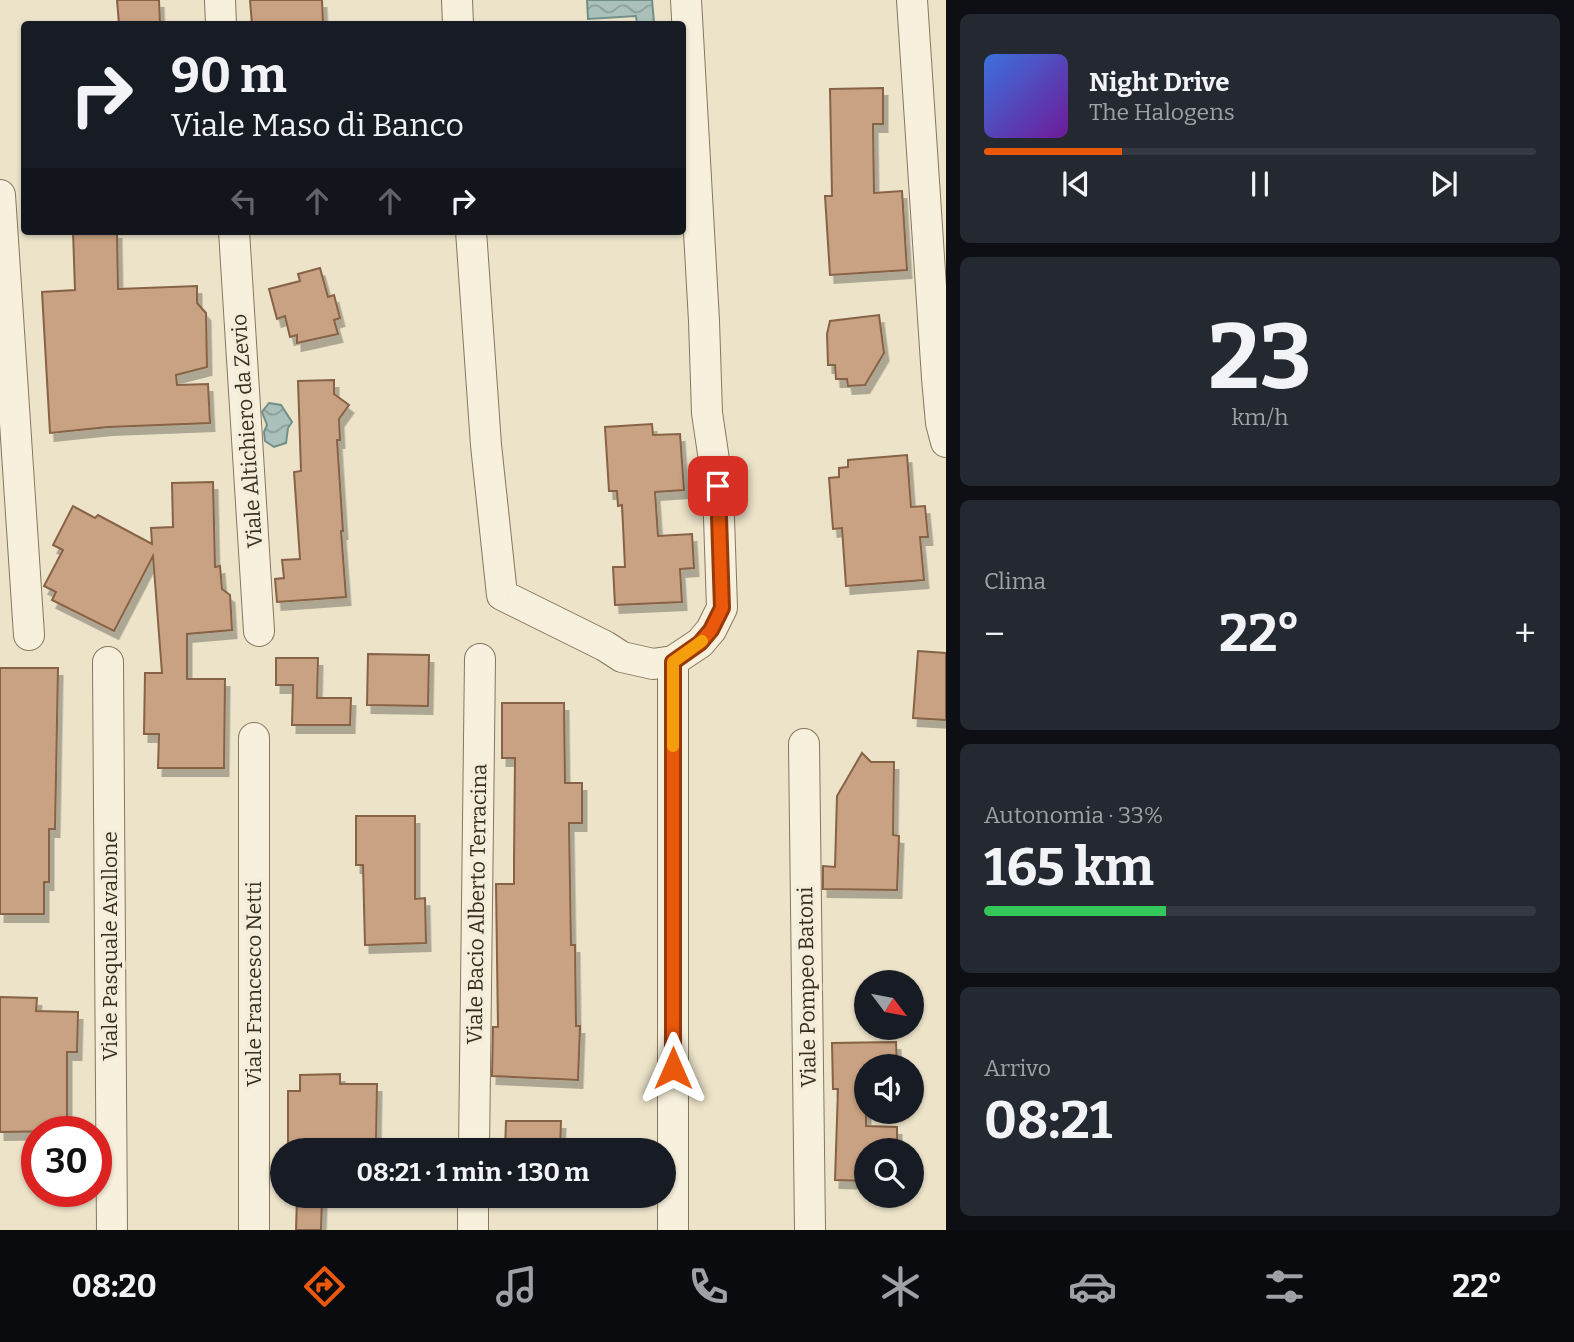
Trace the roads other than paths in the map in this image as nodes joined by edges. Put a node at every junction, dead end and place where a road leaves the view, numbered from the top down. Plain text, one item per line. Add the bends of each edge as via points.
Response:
1 (220, 0) edge
2 (686, 0) edge
3 (912, 0) edge
4 (221, 21) edge
5 (0, 195) edge
6 (234, 235) edge
7 (471, 235) edge
8 (946, 442) edge
9 (259, 631) dead end
10 (29, 635) dead end
11 (480, 659) dead end
12 (108, 662) dead end
13 (673, 662) junction
14 (254, 738) dead end
15 (804, 744) dead end
16 (474, 1138) edge
17 (473, 1208) edge
18 (112, 1230) edge
19 (254, 1230) edge
20 (473, 1230) edge
21 (673, 1230) edge
22 (810, 1230) edge

1 - 4 street
2 - 13 street via 722,608 700,643
3 - 8 street via 937,378
5 - 10 street
6 - 9 street, Viale Altichiero da Zevio
7 - 13 street via 502,595 622,657 653,664
11 - 16 street, Viale Bacio Alberto Terracina
12 - 18 street, Viale Pasquale Avallone
13 - 21 street
14 - 19 street, Viale Francesco Netti
15 - 22 street, Viale Pompeo Batoni
17 - 20 street

